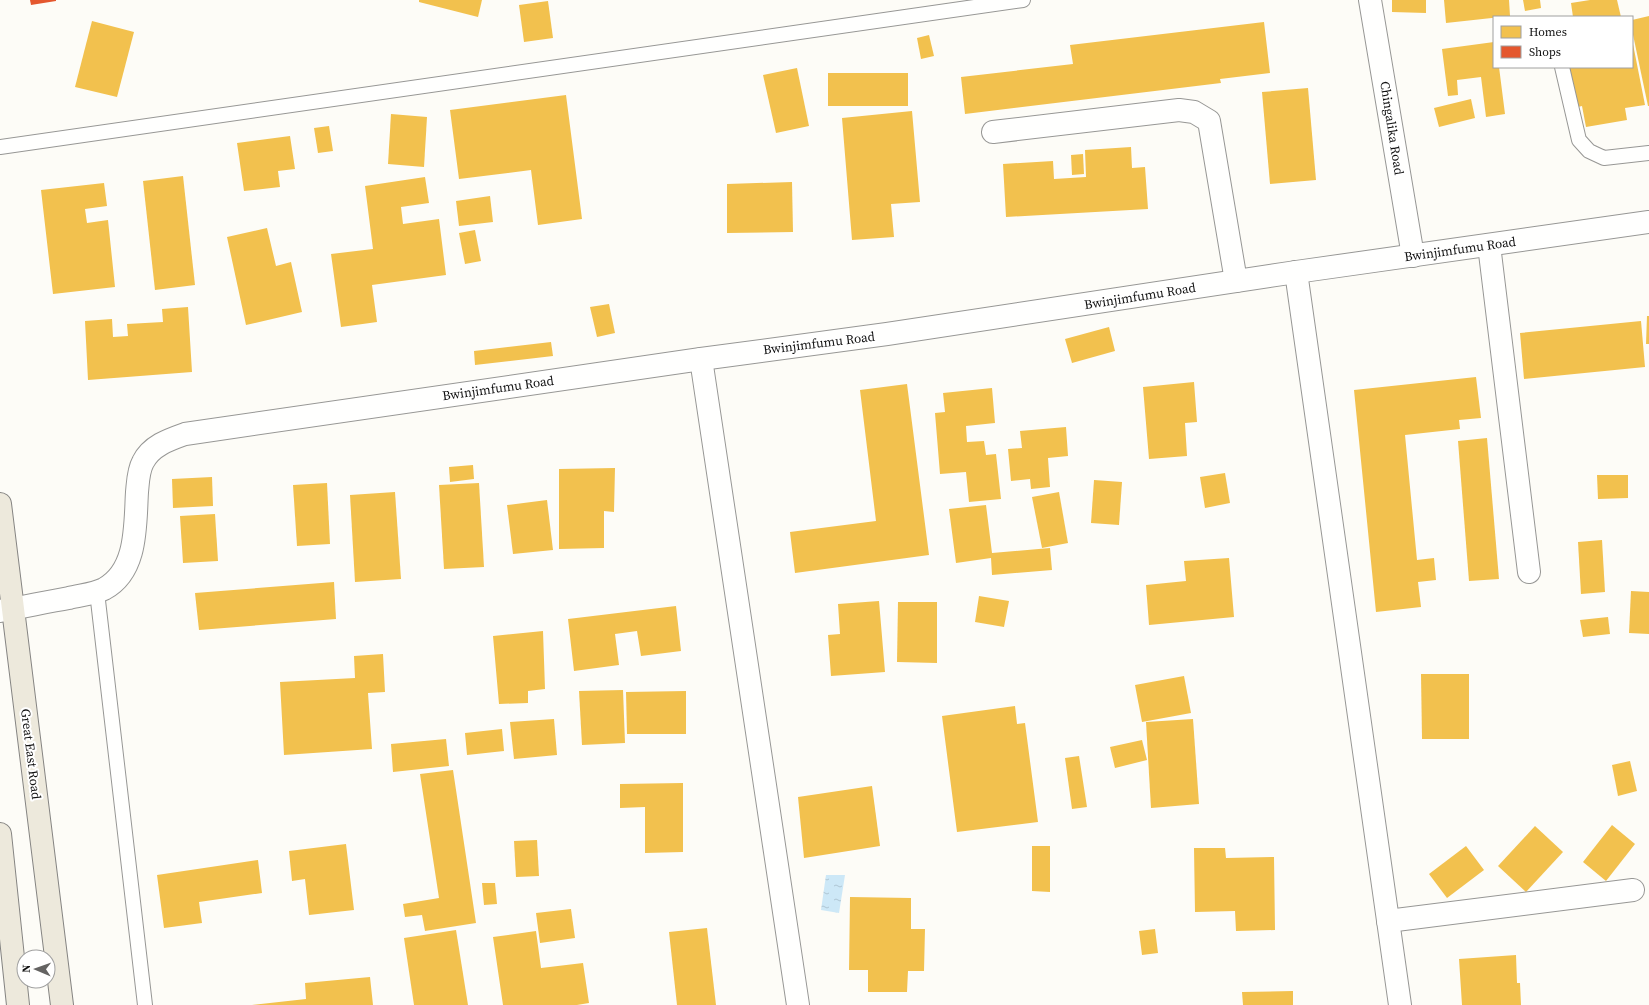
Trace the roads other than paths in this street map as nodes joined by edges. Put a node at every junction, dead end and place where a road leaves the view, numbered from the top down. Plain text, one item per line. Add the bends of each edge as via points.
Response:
1 (1023, 0) edge
2 (1370, 0) edge
3 (1562, 68) edge
4 (992, 132) dead end
5 (0, 147) edge
6 (1649, 153) edge
7 (1649, 222) edge
8 (1489, 245) junction
9 (1413, 256) junction
10 (1296, 272) junction
11 (1236, 281) junction
12 (701, 359) junction
13 (0, 504) edge
14 (1529, 572) dead end
15 (97, 592) junction
16 (6, 610) edge
17 (0, 834) edge
18 (1633, 890) dead end
19 (1388, 921) junction
20 (18, 1005) edge
21 (62, 1005) edge
22 (145, 1005) edge
23 (798, 1005) edge
24 (1400, 1005) edge

1 - 5 lane
2 - 9 street, Chingalika Road
3 - 6 lane via 1578,140 1589,152 1604,158
4 - 11 street via 1179,110 1194,112 1209,121
7 - 8 street, Bwinjimfumu Road
8 - 9 street, Bwinjimfumu Road
8 - 14 street
9 - 10 street, Bwinjimfumu Road
10 - 11 street, Bwinjimfumu Road
10 - 19 street
11 - 12 street, Bwinjimfumu Road via 887,334
12 - 15 street, Bwinjimfumu Road via 184,434 165,441 143,462 138,478 134,537 128,560 114,582
12 - 23 street
13 - 16 main road, Great East Road
15 - 16 street, Bwinjimfumu Road
15 - 22 lane
16 - 21 main road, Great East Road
17 - 20 main road
18 - 19 street
19 - 24 street

